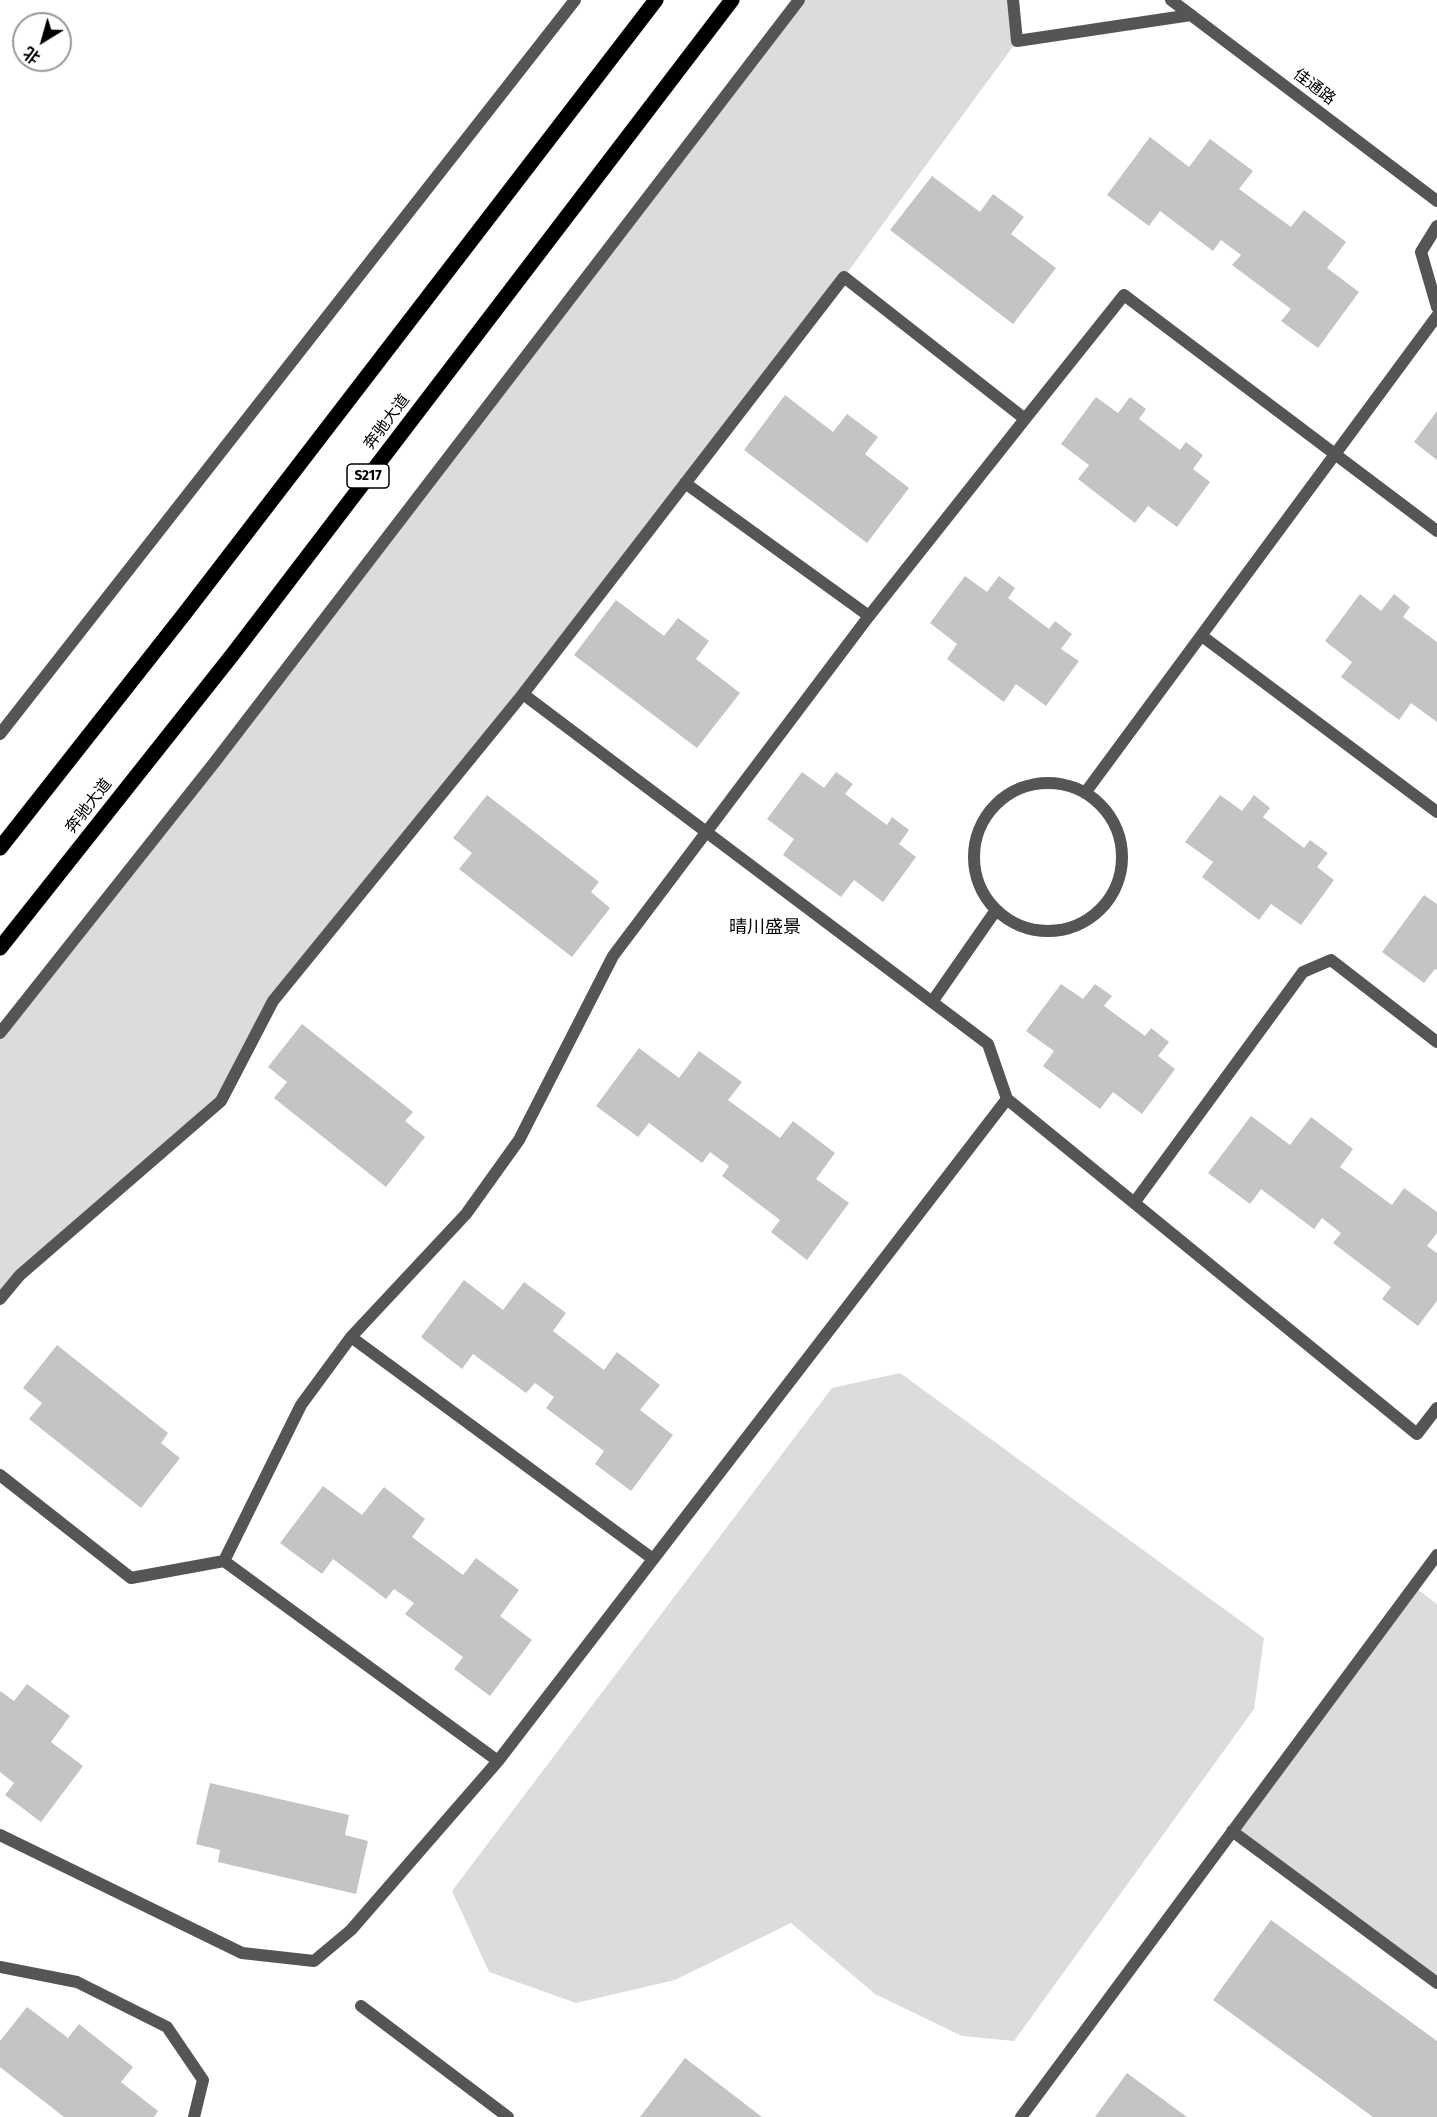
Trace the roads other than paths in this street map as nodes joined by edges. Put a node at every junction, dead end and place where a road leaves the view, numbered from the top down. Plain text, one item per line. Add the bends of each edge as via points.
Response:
1 (575, 0) edge
2 (656, 0) edge
3 (732, 0) edge
4 (798, 0) edge
5 (1013, 0) edge
6 (1171, 0) edge
7 (1191, 15) junction
8 (1437, 201) edge
9 (1437, 226) edge
10 (1437, 307) edge
11 (1437, 316) edge
12 (1025, 419) junction
13 (1336, 454) junction
14 (685, 483) junction
15 (1437, 531) edge
16 (869, 616) junction
17 (1202, 636) junction
18 (523, 694) junction
19 (0, 734) edge
20 (1085, 793) junction
21 (1437, 812) edge
22 (706, 832) junction
23 (0, 848) edge
24 (996, 910) junction
25 (0, 948) edge
26 (932, 1002) junction
27 (0, 1033) edge
28 (1437, 1042) edge
29 (1007, 1099) junction
30 (1134, 1203) junction
31 (0, 1299) edge
32 (351, 1337) junction
33 (1437, 1408) edge
34 (0, 1475) edge
35 (1437, 1555) edge
36 (653, 1558) junction
37 (224, 1561) junction
38 (498, 1761) junction
39 (1232, 1831) junction
40 (0, 1835) edge
41 (0, 1967) edge
42 (1437, 1983) edge
43 (361, 2006) dead end
44 (194, 2117) edge
45 (508, 2117) edge
46 (1021, 2117) edge

1 - 19 street
2 - 23 main road via 185,614
3 - 25 main road, 奔驰大道 / S217 via 233,654
4 - 27 street via 221,753
5 - 7 street via 1017,41
6 - 7 street, 佳通路
7 - 8 street, 佳通路
9 - 10 street via 1421,252
11 - 13 street
12 - 13 street via 1124,295
12 - 14 street via 844,277
12 - 16 street
13 - 15 street
13 - 17 street
14 - 16 street
14 - 18 street
16 - 22 street
17 - 20 street
17 - 21 street
18 - 22 street
18 - 31 street via 273,1001 221,1101 20,1275
20 - 24 street via 1061,784 1035,784 1011,792 991,809 978,831 974,856 978,882
20 - 24 street via 1103,808 1116,827 1122,850 1121,872 1113,894 1098,912 1079,925 1057,932 1015,925
22 - 26 street
22 - 32 street via 613,956 519,1140 466,1214
24 - 26 street
26 - 29 street via 988,1044
28 - 30 street via 1331,960 1303,972
29 - 30 street
29 - 36 street
30 - 33 street via 1417,1434
32 - 36 street
32 - 37 street via 301,1405
34 - 37 street via 131,1578
35 - 39 street
36 - 38 street
37 - 38 street
38 - 40 street via 351,1930 314,1961 242,1953
39 - 42 street
39 - 46 street
41 - 44 street via 77,1982 167,2027 203,2080
43 - 45 street

